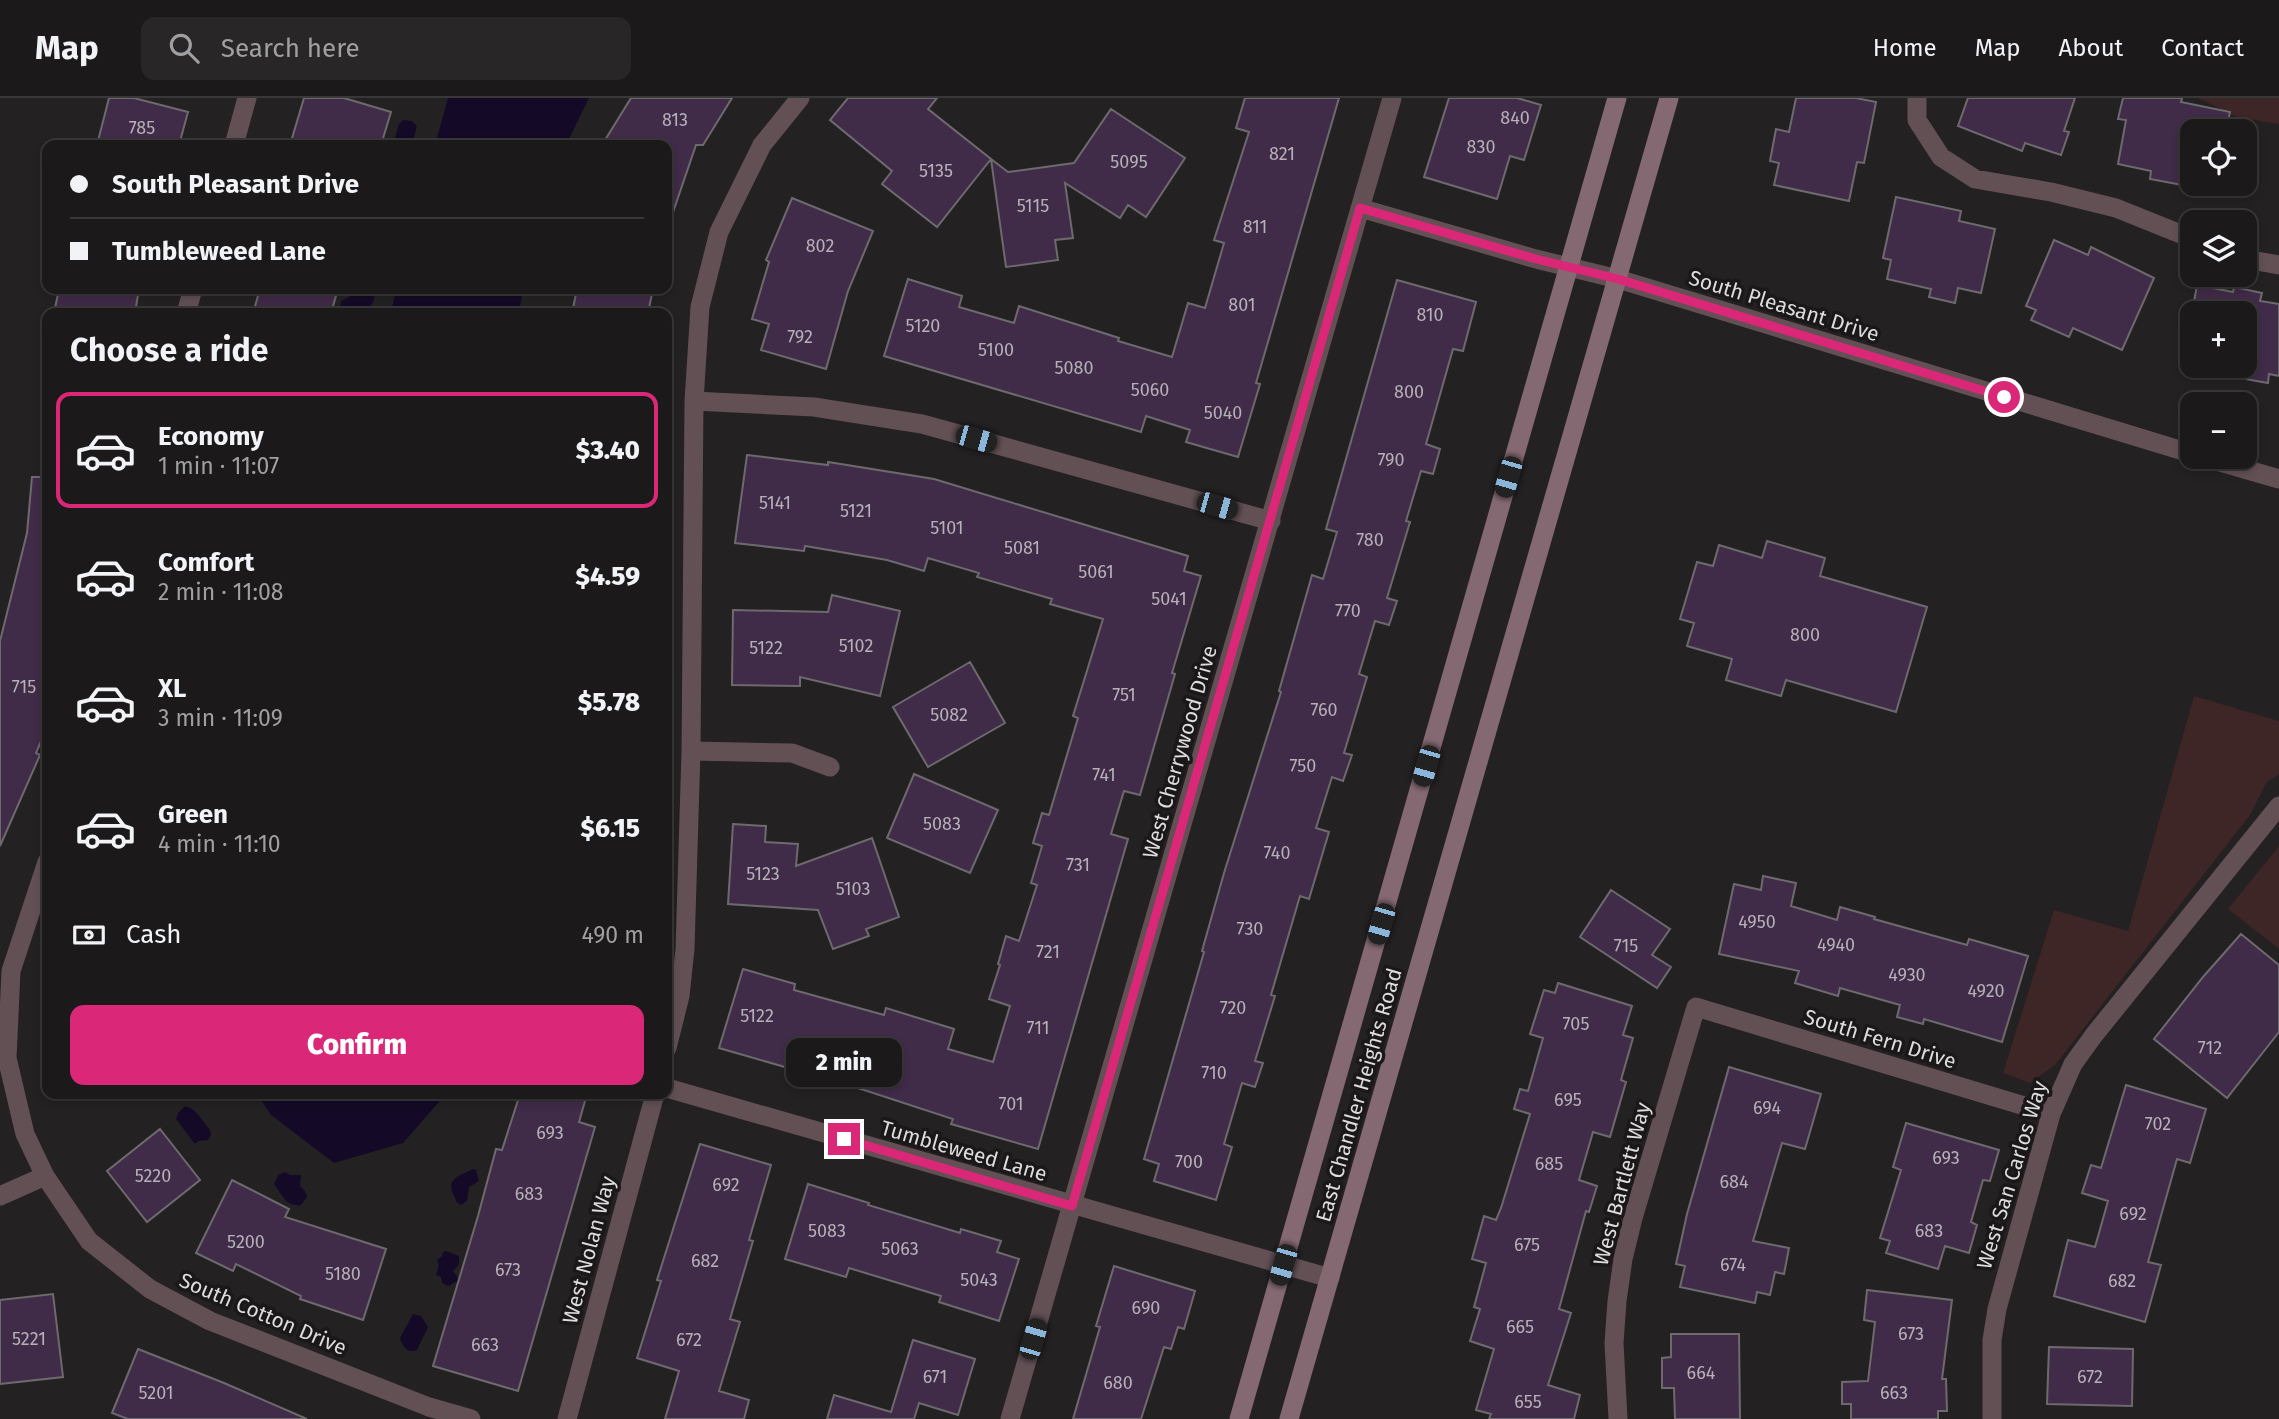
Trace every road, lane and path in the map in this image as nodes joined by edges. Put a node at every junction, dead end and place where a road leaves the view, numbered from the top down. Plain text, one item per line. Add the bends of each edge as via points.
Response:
1 (247, 98) edge
2 (800, 98) edge
3 (1392, 98) edge
4 (1617, 98) edge
5 (1669, 98) edge
6 (1917, 98) edge
7 (235, 140) edge
8 (1360, 208) junction
9 (2180, 234) edge
10 (2257, 261) edge
11 (2279, 265) edge
12 (1568, 267) junction
13 (1618, 279) junction
14 (694, 401) junction
15 (2180, 450) edge
16 (2244, 469) edge
17 (2279, 479) edge
18 (1270, 521) junction
19 (691, 751) junction
20 (830, 766) dead end
21 (2279, 806) edge
22 (42, 877) edge
23 (1696, 1007) joint
24 (672, 1028) edge
25 (672, 1089) edge
26 (654, 1099) edge
27 (2051, 1114) junction
28 (45, 1176) junction
29 (0, 1196) edge
30 (1072, 1206) junction
31 (1283, 1265) junction
32 (1330, 1278) junction
33 (471, 1419) edge
34 (567, 1419) edge
35 (1010, 1419) edge
36 (1239, 1419) edge
37 (1289, 1419) edge
38 (1618, 1419) edge
39 (1992, 1419) edge

1 - 7 street
2 - 14 street via 762,145 719,232 700,307
3 - 8 street, West Cherrywood Drive
4 - 12 main road, East Chandler Heights Road
5 - 13 main road, East Chandler Heights Road
6 - 9 street via 1917,120 1941,157 1975,180 2116,208
8 - 12 street, South Pleasant Drive
8 - 18 street, West Cherrywood Drive
10 - 11 street
12 - 13 street, South Pleasant Drive
12 - 31 main road, East Chandler Heights Road
13 - 15 street, South Pleasant Drive
13 - 32 main road, East Chandler Heights Road
14 - 18 street via 814,407 922,424
14 - 19 street
16 - 17 street
18 - 30 street, West Cherrywood Drive
19 - 20 street via 792,753
19 - 24 street via 685,949
21 - 27 street, West San Carlos Way via 2088,1042
22 - 28 street, South Cotton Drive via 11,971 7,1058 25,1134
23 - 27 street, South Fern Drive
23 - 38 street, West Bartlett Way via 1623,1259 1614,1343
25 - 30 street, Tumbleweed Lane
26 - 34 street, West Nolan Way
27 - 39 street, West San Carlos Way via 1997,1309 1992,1340
28 - 29 street
28 - 33 street, South Cotton Drive via 89,1241 150,1289 210,1321 429,1407
30 - 31 street, Tumbleweed Lane
30 - 35 street, West Cherrywood Drive
31 - 32 street, Tumbleweed Lane
31 - 36 main road, East Chandler Heights Road
32 - 37 main road, East Chandler Heights Road

